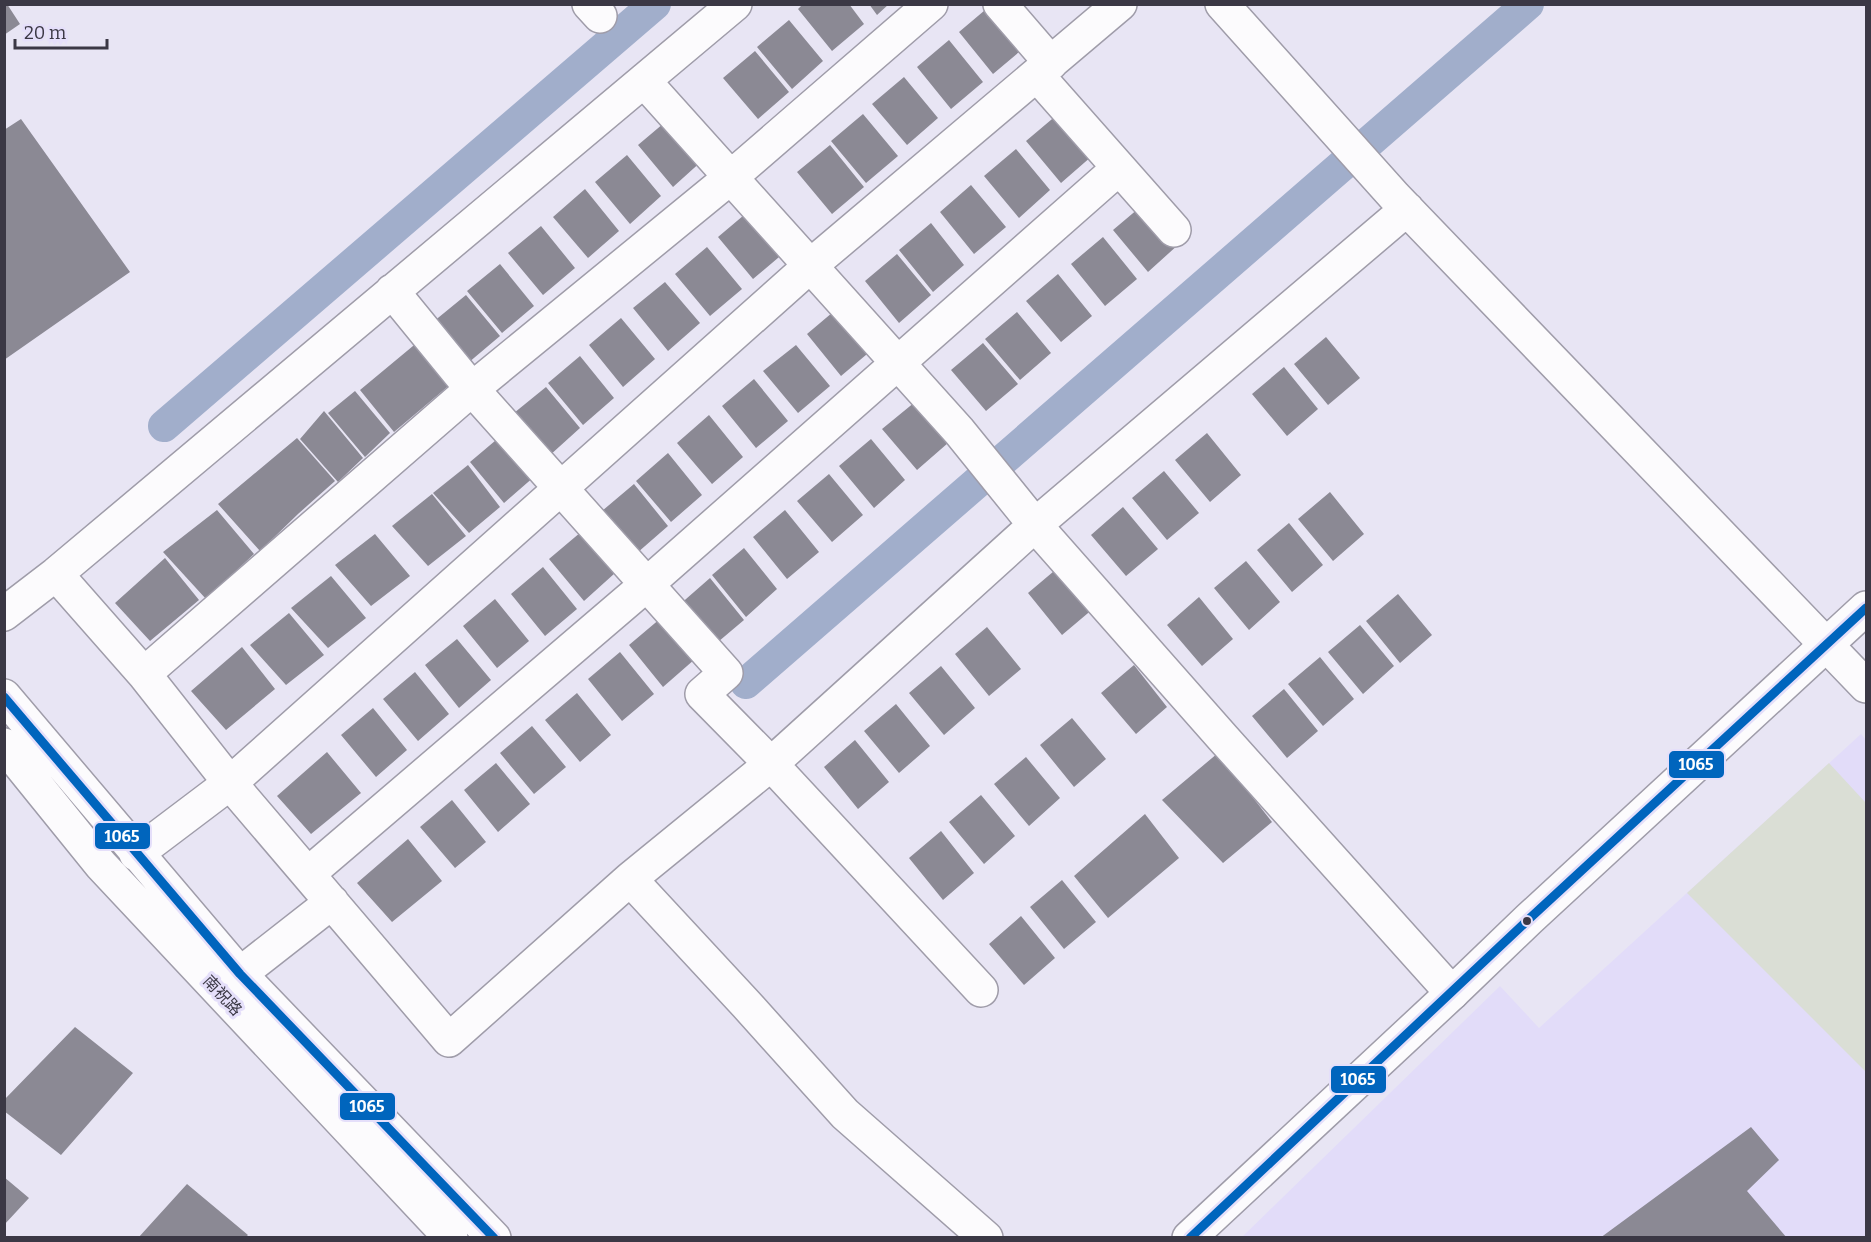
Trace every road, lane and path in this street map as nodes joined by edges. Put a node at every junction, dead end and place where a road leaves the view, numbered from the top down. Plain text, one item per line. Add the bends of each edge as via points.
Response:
1 (735, 4) edge
2 (931, 4) edge
3 (1000, 4) edge
4 (1120, 4) edge
5 (1222, 4) edge
6 (1044, 69) junction
7 (644, 81) junction
8 (1119, 168) junction
9 (730, 177) junction
10 (1401, 203) junction
11 (1174, 230) dead end
12 (810, 266) junction
13 (392, 291) junction
14 (897, 362) junction
15 (472, 389) junction
16 (561, 489) junction
17 (1030, 519) junction
18 (56, 574) junction
19 (645, 585) junction
20 (1866, 608) edge
21 (4, 614) edge
22 (1828, 644) junction
23 (144, 674) junction
24 (1866, 686) edge
25 (4, 696) edge
26 (4, 745) edge
27 (771, 764) junction
28 (230, 783) junction
29 (136, 854) junction
30 (308, 874) junction
31 (630, 879) junction
32 (332, 902) junction
33 (240, 974) junction
34 (981, 990) dead end
35 (1452, 993) junction
36 (451, 1238) edge
37 (494, 1238) edge
38 (986, 1238) edge
39 (1189, 1238) edge

1 - 7 street
2 - 9 street
3 - 6 street
4 - 6 street
5 - 10 street
6 - 8 street
6 - 12 street
7 - 9 street
7 - 13 street
8 - 11 street
8 - 14 street
9 - 12 street
9 - 15 street
10 - 17 street
10 - 22 street
12 - 14 street
12 - 16 street
13 - 15 street
13 - 18 street
14 - 17 street
14 - 19 street
15 - 16 street
15 - 23 street
16 - 19 street
16 - 28 street
17 - 27 street
17 - 35 street
18 - 21 street
18 - 23 street
19 - 27 street via 726,673 702,694
19 - 30 street
20 - 22 street
22 - 24 street
22 - 35 street
23 - 28 street
25 - 29 street
26 - 36 street, 南祝路 via 100,865
27 - 31 street
27 - 34 street
28 - 29 street
28 - 30 street
29 - 33 street
30 - 32 street
31 - 32 street via 449,1040
31 - 38 street via 845,1114
32 - 33 street
33 - 37 street
35 - 39 street

